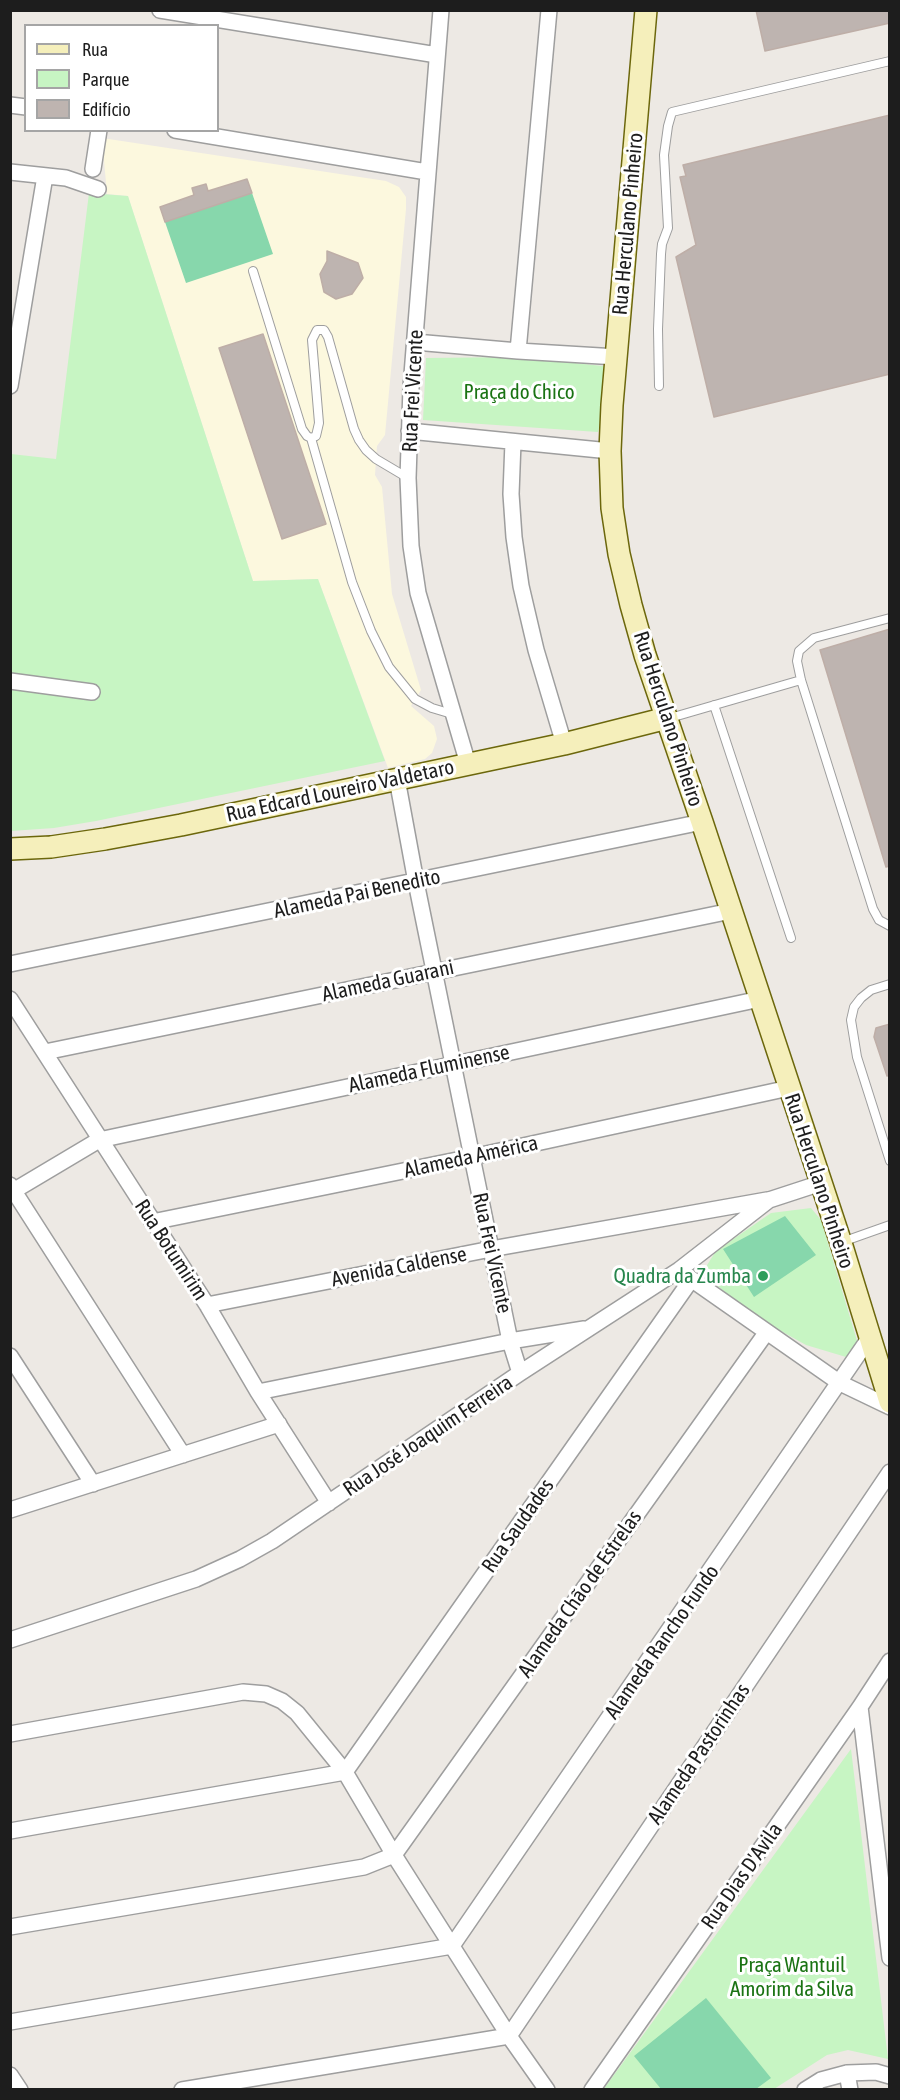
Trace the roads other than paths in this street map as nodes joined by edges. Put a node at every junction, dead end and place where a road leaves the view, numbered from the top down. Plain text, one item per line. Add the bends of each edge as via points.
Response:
1 (160, 10) edge
2 (441, 10) edge
3 (549, 10) edge
4 (646, 10) edge
5 (437, 55) junction
6 (890, 61) edge
7 (99, 132) edge
8 (187, 132) edge
9 (93, 169) dead end
10 (10, 172) edge
11 (427, 172) junction
12 (45, 176) junction
13 (98, 189) dead end
14 (253, 271) dead end
15 (415, 342) junction
16 (518, 351) junction
17 (617, 357) junction
18 (10, 386) edge
19 (659, 386) dead end
20 (409, 431) junction
21 (311, 438) junction
22 (513, 442) junction
23 (610, 451) junction
24 (408, 478) junction
25 (890, 618) edge
26 (801, 680) junction
27 (10, 681) edge
28 (92, 692) dead end
29 (714, 705) junction
30 (454, 715) junction
31 (667, 718) junction
32 (564, 744) junction
33 (468, 764) junction
34 (398, 779) junction
35 (702, 822) junction
36 (10, 849) edge
37 (416, 882) junction
38 (731, 911) junction
39 (890, 926) edge
40 (791, 938) dead end
41 (10, 964) edge
42 (434, 971) junction
43 (890, 984) edge
44 (10, 999) edge
45 (760, 999) junction
46 (45, 1052) junction
47 (453, 1063) junction
48 (789, 1088) junction
49 (99, 1140) junction
50 (472, 1157) junction
51 (890, 1161) edge
52 (821, 1184) junction
53 (12, 1190) edge
54 (769, 1200) junction
55 (152, 1222) junction
56 (890, 1225) edge
57 (841, 1243) junction
58 (491, 1249) junction
59 (685, 1275) junction
60 (207, 1305) junction
61 (590, 1328) junction
62 (766, 1333) junction
63 (870, 1337) junction
64 (510, 1341) junction
65 (10, 1356) edge
66 (520, 1373) junction
67 (840, 1383) junction
68 (258, 1392) junction
69 (890, 1404) edge
70 (279, 1424) junction
71 (183, 1455) junction
72 (890, 1472) edge
73 (93, 1484) junction
74 (329, 1503) junction
75 (10, 1510) edge
76 (10, 1641) edge
77 (890, 1661) edge
78 (860, 1707) junction
79 (10, 1734) edge
80 (345, 1772) junction
81 (10, 1832) edge
82 (394, 1855) junction
83 (10, 1927) edge
84 (453, 1946) junction
85 (890, 1958) edge
86 (10, 2022) edge
87 (509, 2036) junction
88 (847, 2073) junction
89 (10, 2075) edge
90 (890, 2076) edge
91 (20, 2090) edge
92 (182, 2090) edge
93 (547, 2090) edge
94 (592, 2090) edge
95 (805, 2090) edge
96 (850, 2090) edge

1 - 5 street
2 - 5 street, Rua Frei Vicente
3 - 16 street
4 - 17 street, Rua Herculano Pinheiro
5 - 11 street, Rua Frei Vicente
6 - 19 lane via 672,112 664,155 668,228 661,254
7 - 9 street
8 - 11 street
10 - 12 street
11 - 15 street, Rua Frei Vicente
12 - 13 street via 66,178
12 - 18 street
14 - 21 lane via 302,429
15 - 16 street
15 - 20 street, Rua Frei Vicente
16 - 17 street
17 - 23 street, Rua Herculano Pinheiro
20 - 22 street
20 - 24 street, Rua Frei Vicente
21 - 24 lane via 316,436 319,423 312,340 317,330 324,330 359,440 376,459
21 - 30 lane via 352,582 389,668 415,699
22 - 23 street
22 - 32 street via 511,494 521,586
23 - 31 street, Rua Herculano Pinheiro via 619,554 633,615
24 - 30 street, Rua Frei Vicente via 418,593
25 - 26 lane via 814,638 799,651
26 - 29 lane
26 - 39 lane via 873,909 879,921
27 - 28 street
29 - 31 lane
29 - 40 lane
30 - 33 street, Rua Frei Vicente
31 - 32 street, Rua Edcard Loureiro Valdetaro
31 - 35 street, Rua Herculano Pinheiro
32 - 33 street, Rua Edcard Loureiro Valdetaro
33 - 34 street, Rua Edcard Loureiro Valdetaro
34 - 36 street, Rua Edcard Loureiro Valdetaro via 105,839
34 - 37 street, Rua Frei Vicente
35 - 37 street, Alameda Pai Benedito
35 - 38 street, Rua Herculano Pinheiro
37 - 41 street, Alameda Pai Benedito
37 - 42 street, Rua Frei Vicente
38 - 42 street, Alameda Guarani
38 - 45 street, Rua Herculano Pinheiro
42 - 46 street, Alameda Guarani
42 - 47 street, Rua Frei Vicente
43 - 51 lane via 861,998 851,1020 856,1057
44 - 46 street, Rua Botumirim
45 - 47 street, Alameda Fluminense
45 - 48 street, Rua Herculano Pinheiro
46 - 49 street, Rua Botumirim
47 - 49 street, Alameda Fluminense
47 - 50 street, Rua Frei Vicente
48 - 50 street, Alameda América
48 - 52 street, Rua Herculano Pinheiro
49 - 53 street, Alameda Fluminense
49 - 55 street, Rua Botumirim
50 - 55 street, Alameda América
50 - 58 street, Rua Frei Vicente
52 - 54 street, Rua José Joaquim Ferreira
52 - 57 street, Rua Herculano Pinheiro
53 - 71 street
54 - 58 street, Avenida Caldense
54 - 59 street, Rua José Joaquim Ferreira
55 - 60 street, Rua Botumirim
56 - 57 lane
57 - 63 street, Rua Herculano Pinheiro
58 - 60 street, Avenida Caldense
58 - 64 street, Rua Frei Vicente
59 - 61 street, Rua José Joaquim Ferreira
59 - 62 street
59 - 80 street, Rua Saudades
60 - 68 street, Rua Botumirim
61 - 64 street
61 - 66 street, Rua José Joaquim Ferreira
62 - 67 street
62 - 82 street, Alameda Chão de Estrelas
63 - 67 street, Alameda Rancho Fundo
63 - 69 street, Rua Herculano Pinheiro
64 - 66 street, Rua Frei Vicente
64 - 68 street
65 - 73 street
66 - 74 street, Rua José Joaquim Ferreira
67 - 69 street
67 - 84 street, Alameda Rancho Fundo
68 - 70 street, Rua Botumirim
70 - 71 street
70 - 74 street, Rua Botumirim
71 - 73 street
72 - 87 street, Alameda Pastorinhas
73 - 75 street
74 - 76 street, Rua José Joaquim Ferreira via 273,1541 196,1579
77 - 78 street, Rua Dias D'Avila
78 - 85 street
78 - 94 street, Rua Dias D'Avila
79 - 80 street via 243,1692 266,1694 297,1713
80 - 81 street
80 - 82 street
82 - 83 street via 364,1867
82 - 84 street
84 - 86 street
84 - 87 street
87 - 92 street
87 - 93 street
88 - 90 street via 876,2072
88 - 95 street via 821,2080
88 - 96 street
89 - 91 street

